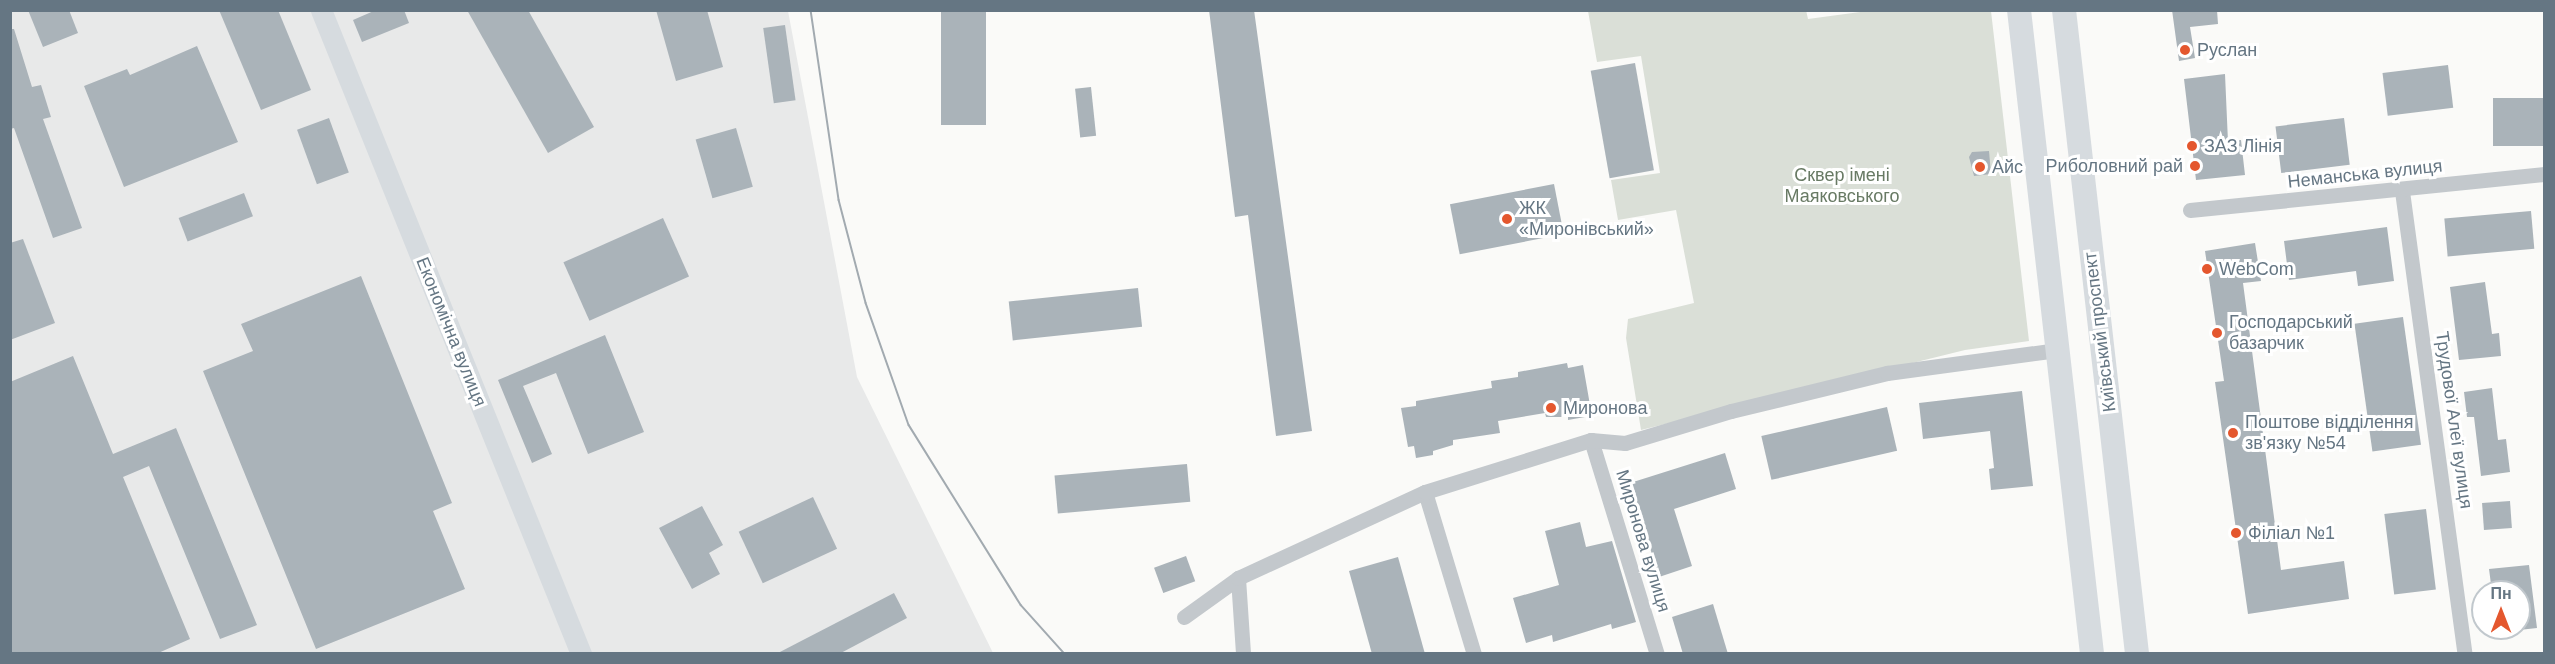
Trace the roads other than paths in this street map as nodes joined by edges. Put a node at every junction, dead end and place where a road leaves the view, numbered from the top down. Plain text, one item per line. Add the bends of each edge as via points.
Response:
1 (321, 10) edge
2 (2019, 10) edge
3 (2064, 10) edge
4 (2544, 174) edge
5 (2402, 191) junction
6 (2190, 210) dead end
7 (2057, 350) junction
8 (1591, 441) junction
9 (1425, 492) junction
10 (1238, 578) junction
11 (1184, 617) dead end
12 (581, 654) edge
13 (1243, 654) edge
14 (1474, 654) edge
15 (1656, 654) edge
16 (2092, 654) edge
17 (2137, 654) edge
18 (2465, 654) edge

1 - 12 street, Економічна вулиця
2 - 7 main road
3 - 17 main road, Київський проспект
4 - 5 street, Неманська вулиця
5 - 6 street, Неманська вулиця
5 - 18 street, Трудової Алеї вулиця
7 - 8 street via 1887,373 1731,411 1624,443
7 - 16 main road
8 - 9 street
8 - 15 street, Миронова вулиця
9 - 10 street
9 - 14 street
10 - 11 street
10 - 13 street

